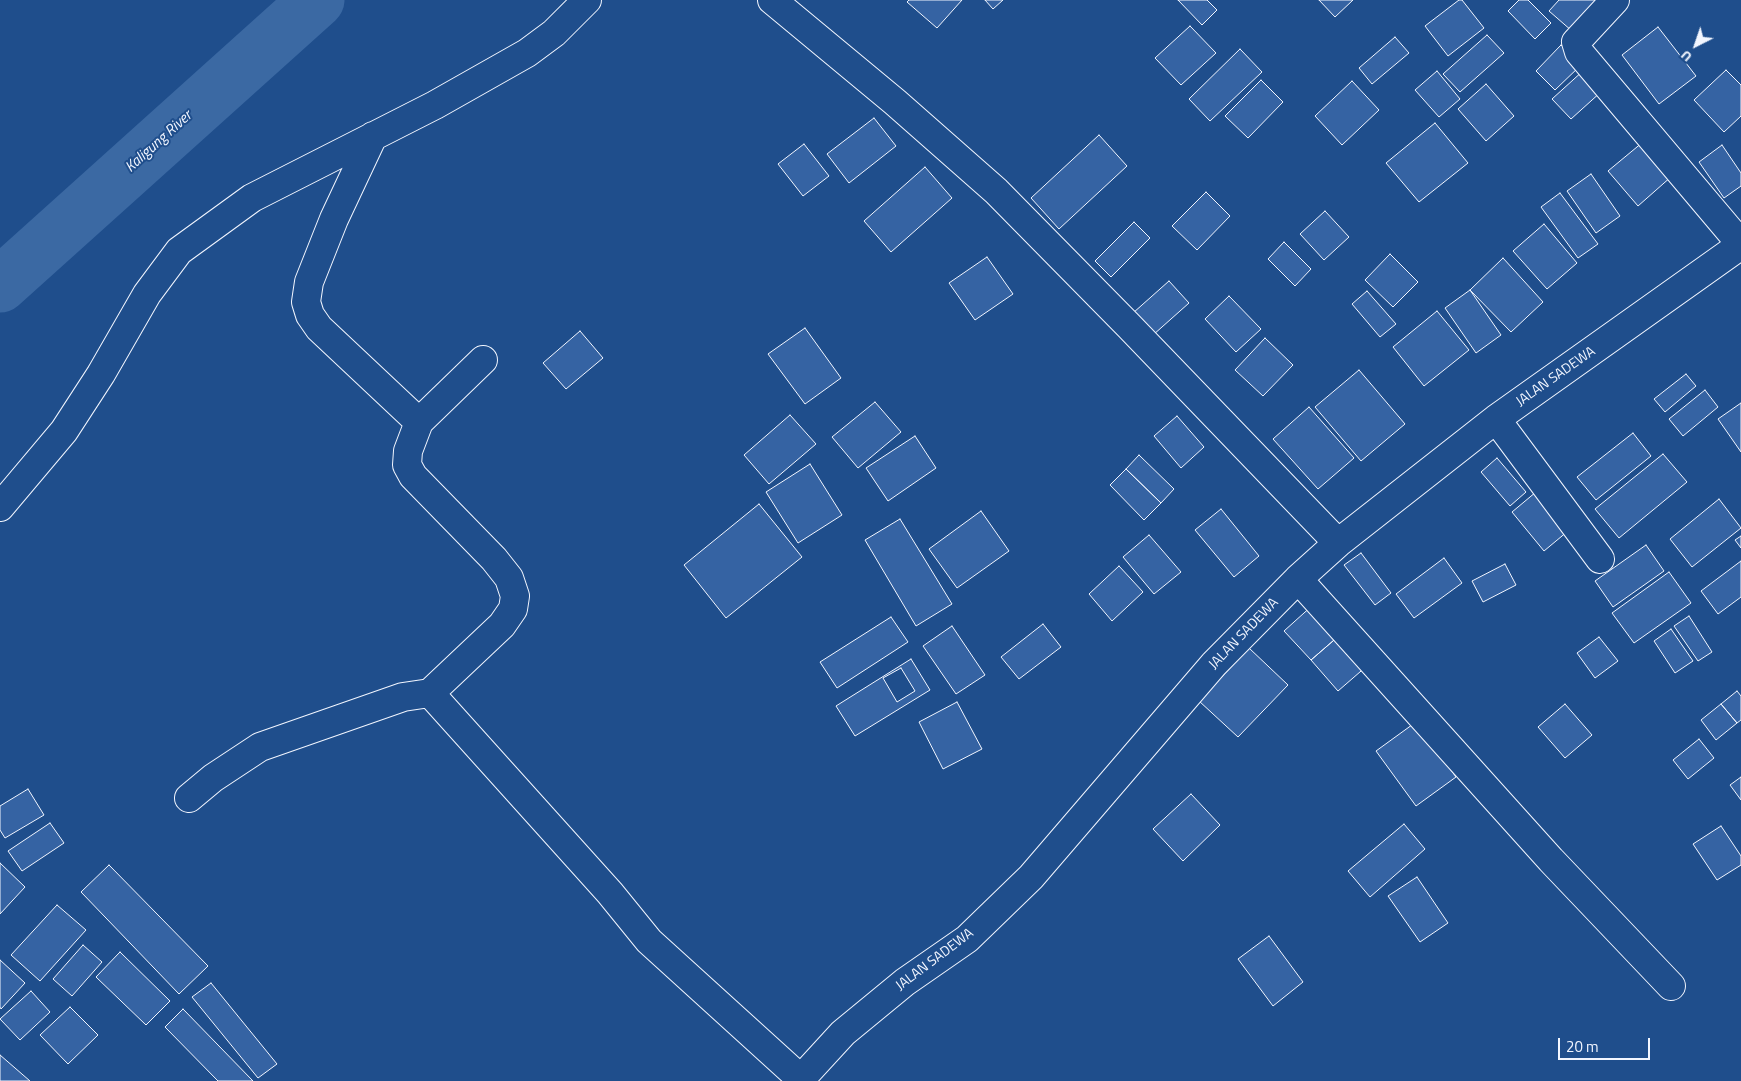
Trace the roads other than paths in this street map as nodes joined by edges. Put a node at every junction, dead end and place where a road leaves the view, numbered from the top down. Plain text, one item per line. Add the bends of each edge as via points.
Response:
1 (587, 0) edge
2 (772, 0) edge
3 (1615, 0) edge
4 (373, 136) junction
5 (1741, 244) edge
6 (483, 360) dead end
7 (1496, 419) junction
8 (419, 422) junction
9 (0, 507) edge
10 (1322, 527) junction
11 (1600, 559) dead end
12 (1298, 579) junction
13 (430, 693) junction
14 (189, 798) dead end
15 (1671, 986) dead end
16 (788, 1068) edge

1 - 4 street via 554,33 526,53
2 - 10 street via 896,102 996,191
3 - 5 street via 1576,42 1579,52
4 - 8 street via 334,219 309,282 306,302 319,328
4 - 9 street via 252,198 179,251 147,294 64,431
5 - 7 street, JALAN SADEWA
6 - 8 street
7 - 10 street, JALAN SADEWA
7 - 11 street
8 - 13 street via 408,451 407,465 413,476 494,559 509,578 515,596 512,609 502,625
10 - 12 street, JALAN SADEWA
12 - 15 street via 1551,860
12 - 16 street, JALAN SADEWA via 1214,664 1031,877 967,938 843,1033
13 - 14 street via 403,698 260,747
13 - 16 street via 610,893 649,941

